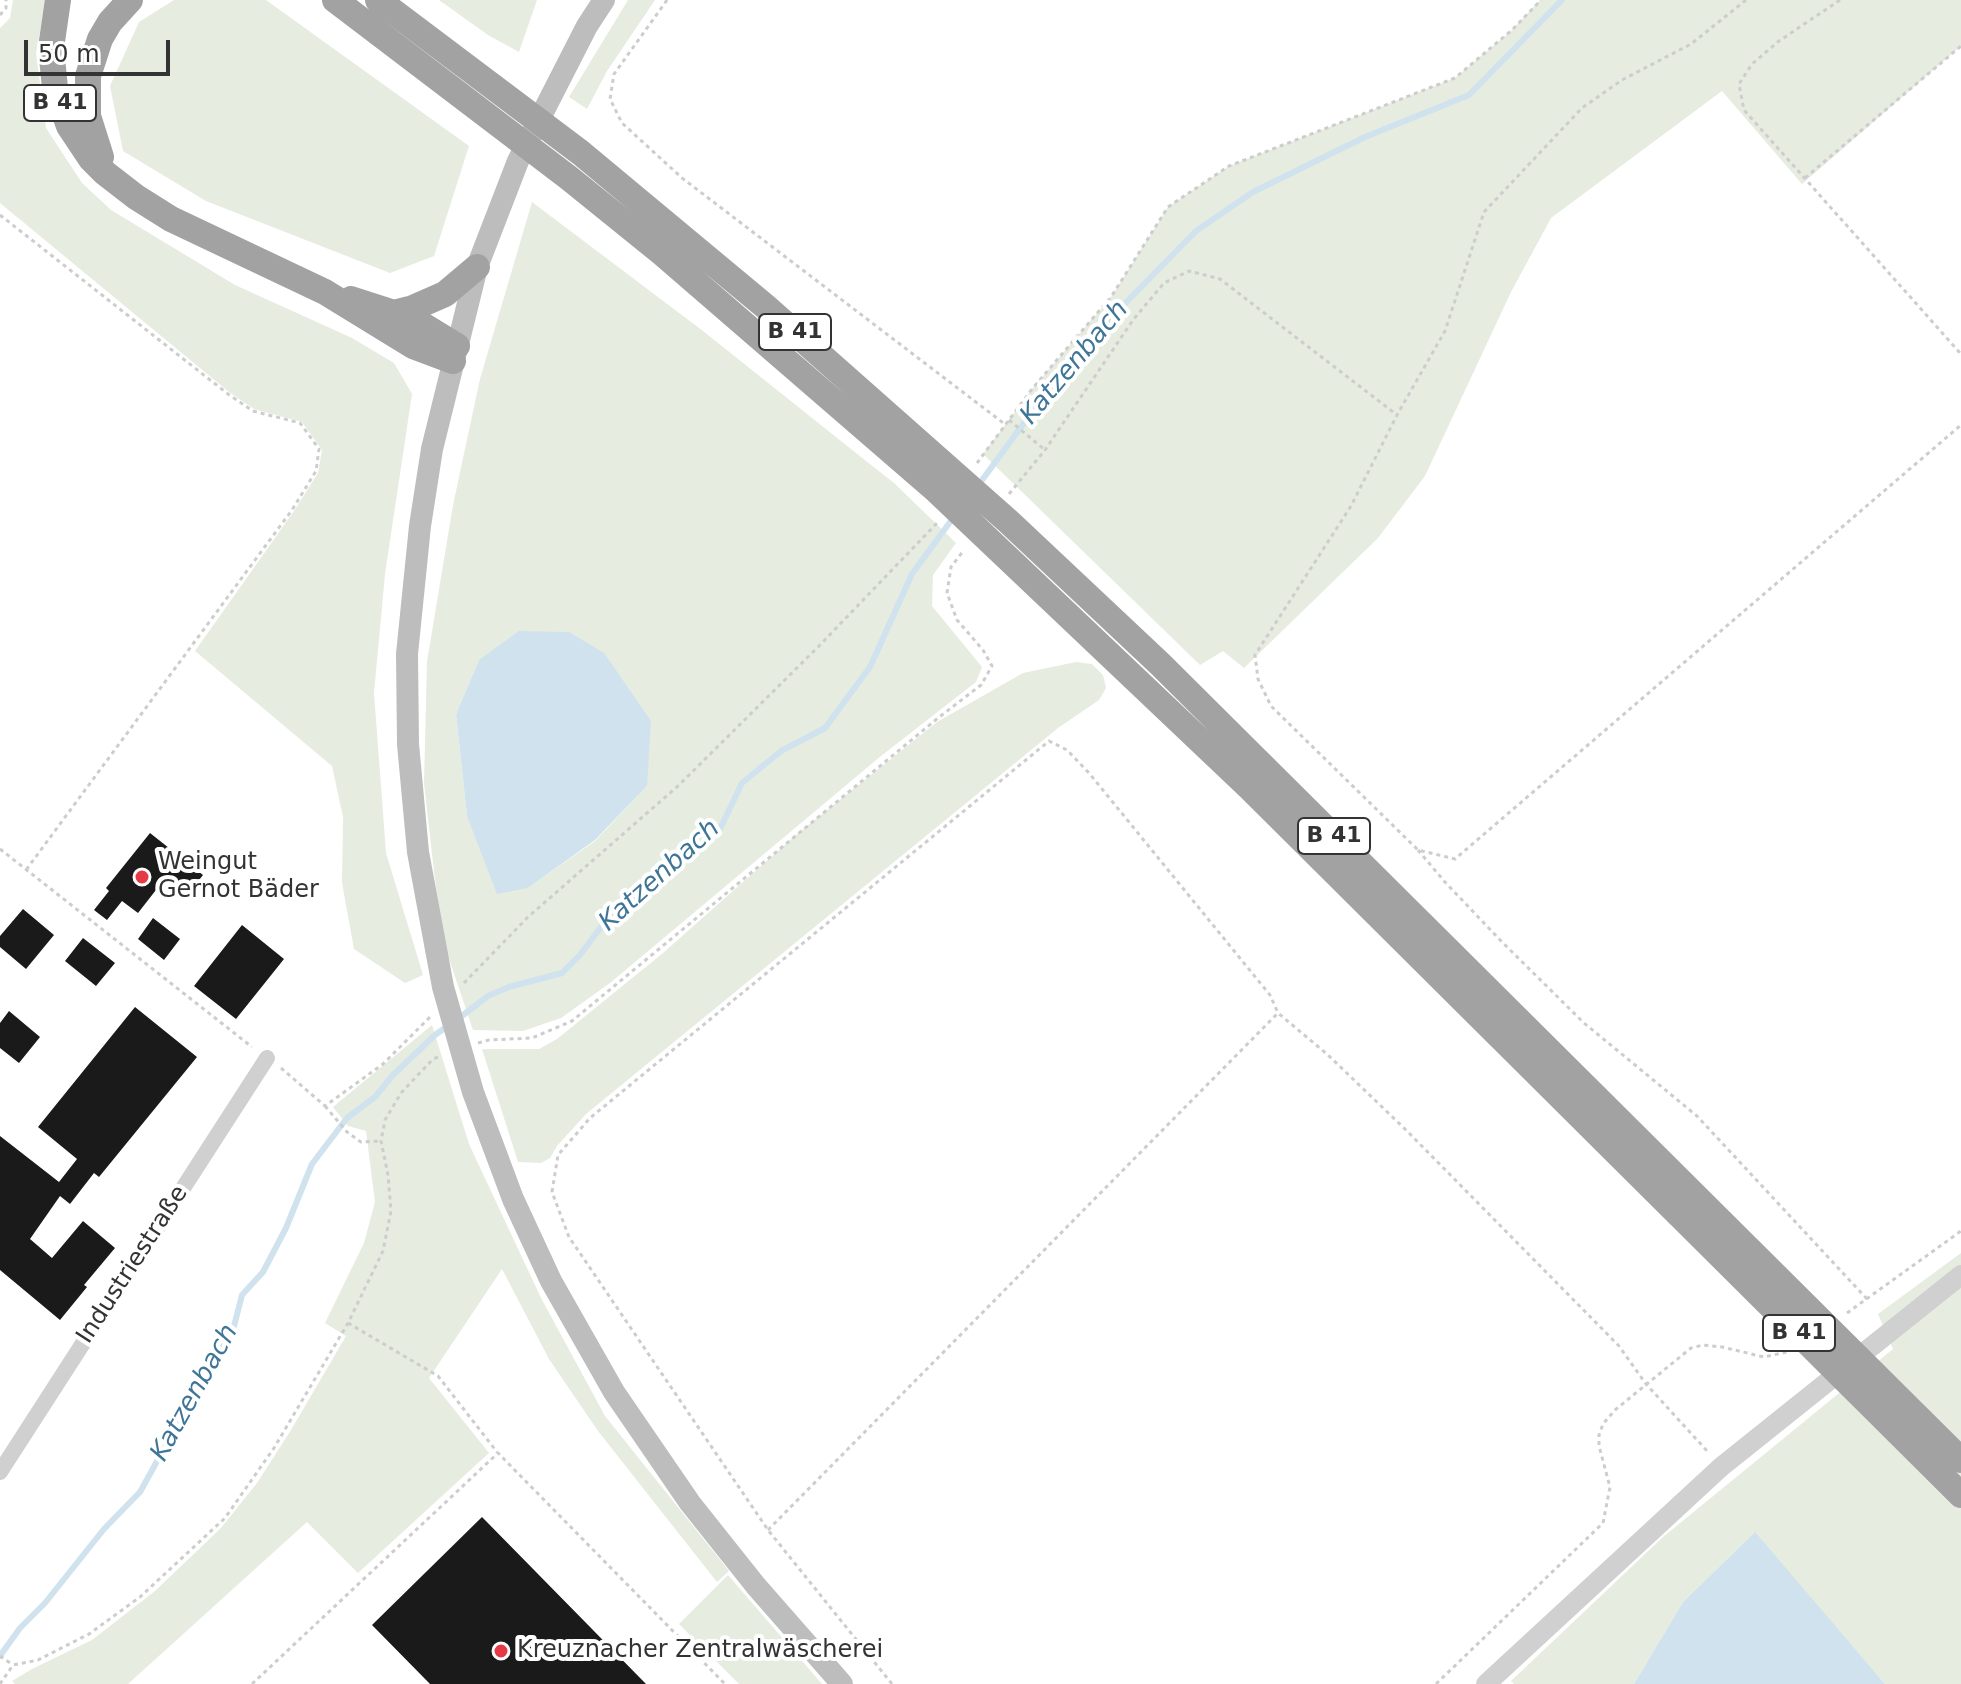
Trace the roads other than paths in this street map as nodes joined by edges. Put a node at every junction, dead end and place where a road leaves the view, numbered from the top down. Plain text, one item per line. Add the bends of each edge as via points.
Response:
1 (58, 0) edge
2 (130, 0) edge
3 (335, 0) edge
4 (378, 0) edge
5 (604, 0) edge
6 (121, 186) junction
7 (477, 267) junction
8 (325, 292) junction
9 (397, 312) junction
10 (455, 354) junction
11 (954, 476) junction
12 (267, 1058) road end
13 (1646, 1162) junction
14 (1961, 1275) edge
15 (1961, 1460) edge
16 (0, 1472) edge
17 (1961, 1495) edge
18 (842, 1684) edge
19 (1486, 1684) edge

1 - 6 highway, B 41 via 51,48 61,107 91,159
2 - 6 highway, B 41 via 100,39 87,96 95,144
3 - 11 highway, B 41 via 569,178 752,328
4 - 11 highway, B 41 via 581,153 766,307
5 - 7 main road via 518,161
6 - 8 highway via 181,224
7 - 9 highway via 445,294
7 - 10 main road
8 - 9 highway
8 - 10 highway via 413,346
9 - 10 highway via 429,327
10 - 18 main road via 432,449 407,654 418,852 455,1035 513,1199 551,1281 614,1392 690,1503
11 - 13 highway, B 41 via 1008,509
11 - 13 highway, B 41 via 982,544 1217,756
12 - 16 street, Industriestraße
13 - 15 highway, B 41
13 - 17 highway, B 41
14 - 19 street via 1721,1467

